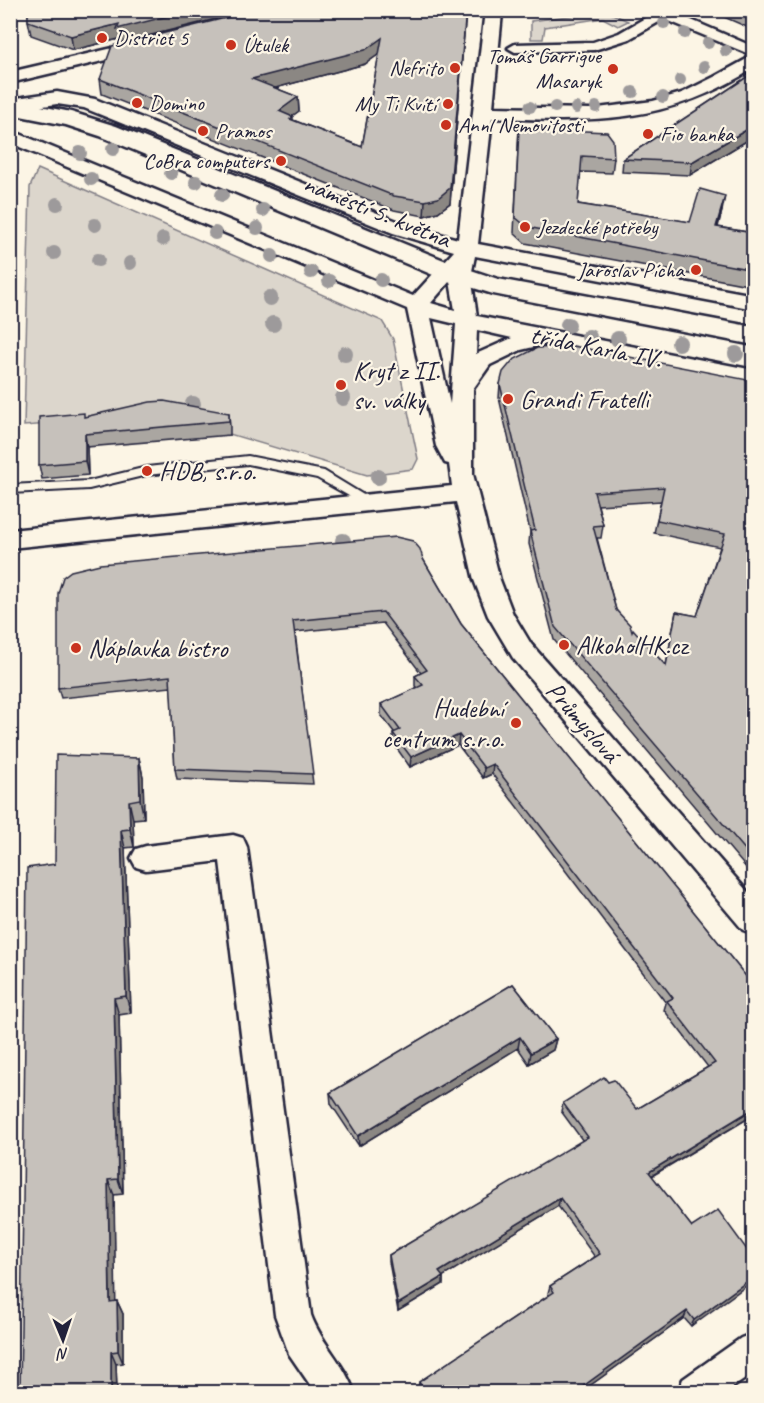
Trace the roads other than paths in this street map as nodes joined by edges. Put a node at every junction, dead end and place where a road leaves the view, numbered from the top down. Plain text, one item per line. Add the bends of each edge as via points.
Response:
1 (487, 10) edge
2 (658, 12) edge
3 (164, 41) edge
4 (515, 48) dead end
5 (753, 51) edge
6 (753, 60) edge
7 (10, 78) edge
8 (10, 106) edge
9 (482, 112) junction
10 (10, 136) edge
11 (467, 248) junction
12 (454, 273) junction
13 (753, 302) edge
14 (428, 309) junction
15 (467, 320) junction
16 (753, 336) edge
17 (545, 338) junction
18 (753, 378) edge
19 (462, 389) junction
20 (463, 484) junction
21 (10, 489) edge
22 (369, 502) junction
23 (10, 539) edge
24 (146, 858) dead end
25 (753, 921) edge
26 (753, 1351) edge
27 (336, 1392) edge
28 (696, 1392) edge

1 - 9 street via 493,13 493,19
2 - 4 street via 644,25 610,42 566,49
2 - 5 street
3 - 7 street
6 - 9 street via 710,88 675,102 625,114
8 - 11 street, náměstí 5. května via 57,98 88,103 400,229
8 - 12 street, náměstí 5. května via 108,131
9 - 11 street
10 - 14 street
11 - 12 street, náměstí 5. května
11 - 13 street
12 - 14 street, náměstí 5. května
12 - 15 street, náměstí 5. května
12 - 16 street, třída Karla IV. via 524,292
14 - 15 street, třída Karla IV.
14 - 20 street via 448,446
15 - 17 street, třída Karla IV.
15 - 19 street, náměstí 5. května
17 - 18 street, třída Karla IV.
17 - 19 street via 515,344 482,360
19 - 20 street, náměstí 5. května
20 - 22 street
20 - 25 street, Průmyslová via 487,580 501,616 522,651
21 - 22 lane via 89,485 147,471 248,460 320,474
22 - 23 street
24 - 27 street via 233,847 293,1315 302,1341
26 - 28 street

